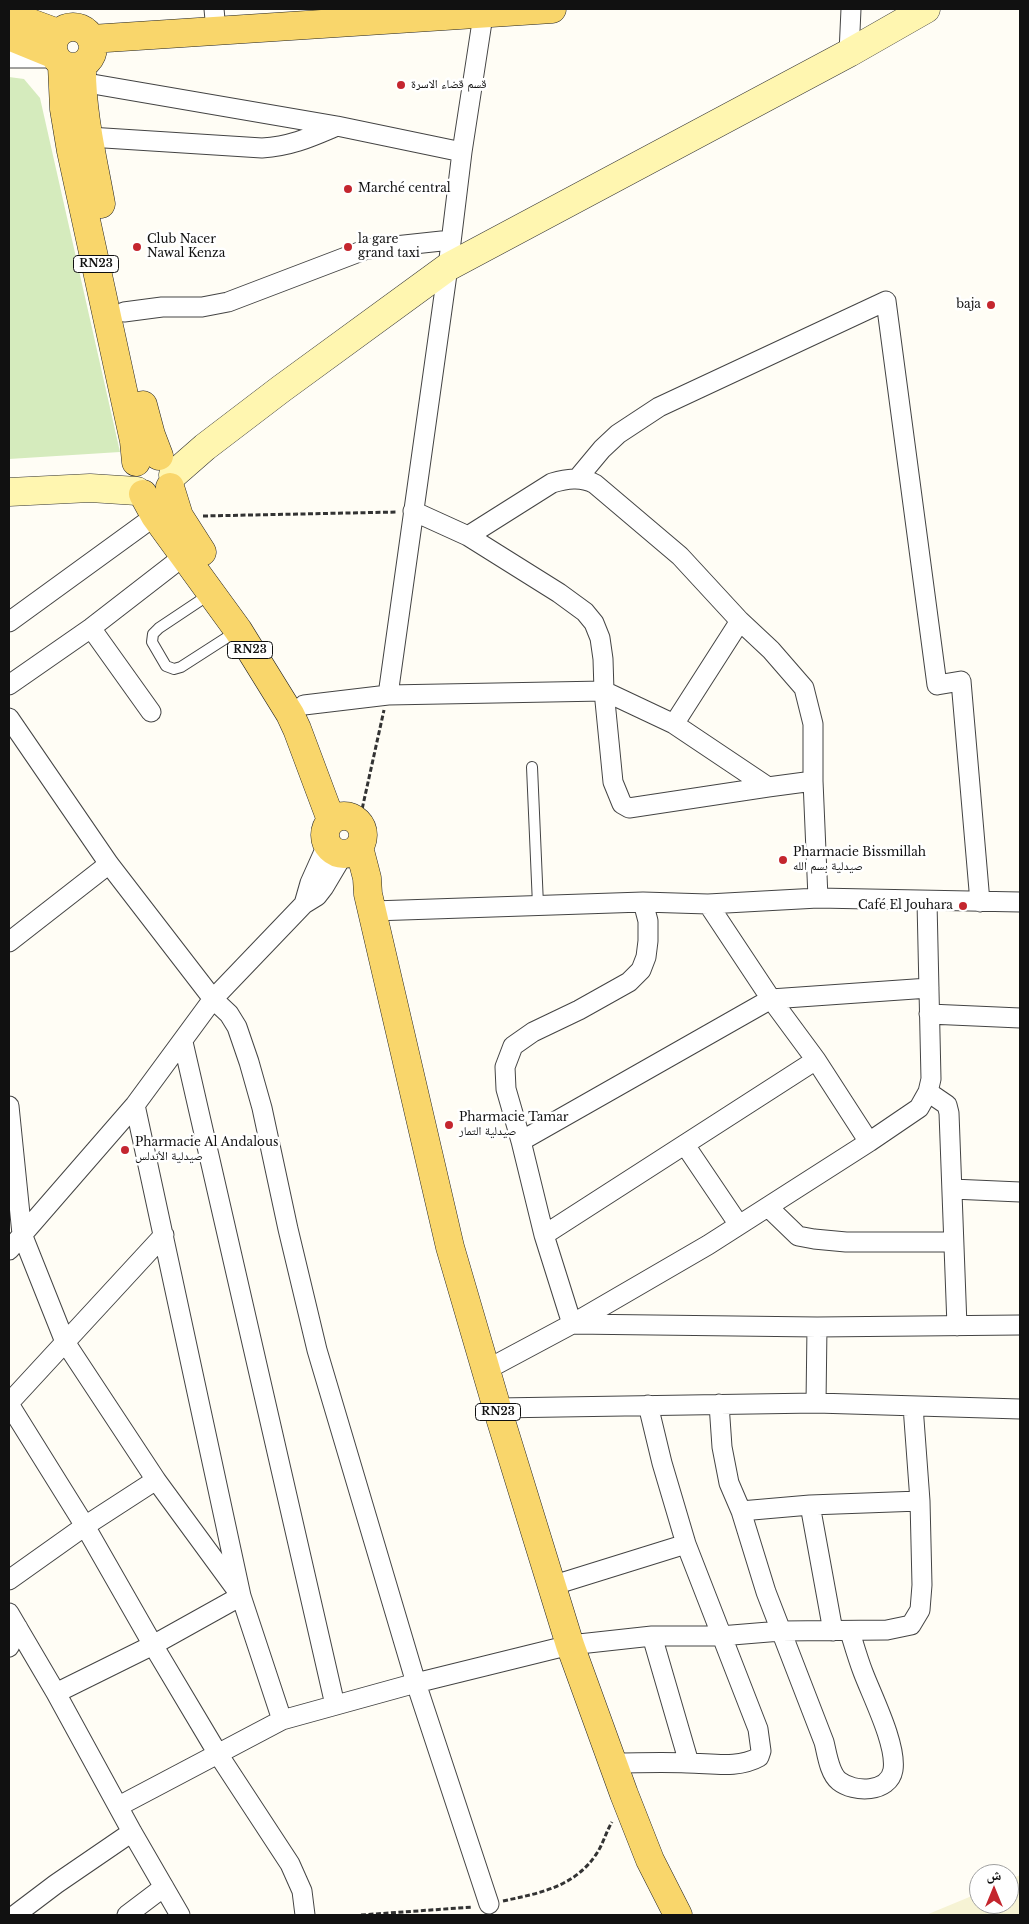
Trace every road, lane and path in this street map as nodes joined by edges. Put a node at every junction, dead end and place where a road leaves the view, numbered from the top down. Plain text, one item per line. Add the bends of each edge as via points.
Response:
1 (552, 9) edge
2 (851, 9) edge
3 (926, 9) edge
4 (483, 11) edge
5 (326, 17) edge
6 (10, 19) edge
7 (215, 19) edge
8 (849, 53) junction
9 (9, 58) edge
10 (65, 60) junction
11 (337, 126) junction
12 (89, 137) junction
13 (462, 152) junction
14 (451, 240) junction
15 (448, 267) junction
16 (124, 312) junction
17 (577, 479) junction
18 (155, 483) junction
19 (9, 492) edge
20 (412, 512) junction
21 (468, 536) junction
22 (184, 556) junction
23 (211, 593) junction
24 (740, 621) junction
25 (9, 622) edge
26 (91, 628) junction
27 (238, 630) junction
28 (9, 685) edge
29 (604, 691) junction
30 (388, 695) junction
31 (304, 704) junction
32 (151, 712) dead end
33 (9, 718) edge
34 (674, 724) junction
35 (532, 767) dead end
36 (814, 781) junction
37 (768, 787) junction
38 (345, 837) junction
39 (109, 864) junction
40 (818, 898) junction
41 (643, 902) junction
42 (927, 902) junction
43 (980, 902) junction
44 (1020, 902) edge
45 (370, 903) junction
46 (708, 904) junction
47 (538, 905) junction
48 (9, 942) edge
49 (929, 988) junction
50 (213, 999) junction
51 (771, 999) junction
52 (929, 1014) junction
53 (1020, 1018) edge
54 (183, 1042) junction
55 (816, 1060) junction
56 (928, 1092) junction
57 (135, 1105) junction
58 (9, 1106) edge
59 (521, 1141) junction
60 (869, 1142) junction
61 (684, 1144) junction
62 (952, 1190) junction
63 (1020, 1192) edge
64 (768, 1207) junction
65 (739, 1225) junction
66 (22, 1234) junction
67 (164, 1235) junction
68 (544, 1235) junction
69 (953, 1242) junction
70 (9, 1250) edge
71 (572, 1324) junction
72 (1020, 1325) edge
73 (957, 1326) junction
74 (817, 1327) junction
75 (65, 1342) junction
76 (486, 1370) junction
77 (9, 1404) edge
78 (648, 1404) junction
79 (719, 1404) junction
80 (816, 1404) junction
81 (913, 1406) junction
82 (497, 1408) junction
83 (1020, 1409) edge
84 (156, 1480) junction
85 (920, 1501) junction
86 (810, 1505) junction
87 (741, 1511) junction
88 (85, 1526) junction
89 (686, 1544) junction
90 (9, 1580) edge
91 (551, 1586) junction
92 (241, 1596) junction
93 (13, 1620) edge
94 (781, 1631) junction
95 (841, 1631) junction
96 (652, 1636) junction
97 (720, 1636) junction
98 (153, 1645) junction
99 (570, 1645) junction
100 (9, 1648) edge
101 (416, 1683) junction
102 (56, 1693) junction
103 (335, 1706) junction
104 (282, 1720) junction
105 (218, 1754) junction
106 (613, 1763) junction
107 (689, 1763) junction
108 (624, 1794) junction
109 (119, 1806) junction
110 (132, 1832) junction
111 (164, 1887) junction
112 (489, 1904) junction
113 (15, 1915) edge
114 (127, 1915) edge
115 (180, 1915) edge
116 (305, 1915) edge
117 (361, 1915) edge
118 (678, 1915) edge

1 - 4 main road
2 - 8 street
3 - 8 street
4 - 5 main road
4 - 13 street
5 - 7 main road
6 - 10 main road
7 - 10 main road, RN23 via 92,39 90,57
8 - 15 street
9 - 10 street
10 - 11 street
10 - 12 main road, RN23
10 - 18 main road, RN23 via 64,109 71,151 134,441
11 - 12 street via 300,142 262,148
11 - 13 street
12 - 16 main road, RN23
13 - 14 street
14 - 15 street
14 - 16 street via 367,248 228,302
15 - 18 street
15 - 20 street
16 - 18 main road, RN23 via 151,435
17 - 21 street via 552,483
17 - 24 street via 589,481 611,496 680,556
17 - 43 street via 618,434 658,407 886,301 937,685 962,681
18 - 19 street
18 - 20 path
18 - 22 main road, RN23
18 - 25 street
18 - 31 main road, RN23
20 - 21 street
20 - 30 street
21 - 29 street via 585,612 600,638
22 - 23 main road, RN23
22 - 26 street
23 - 27 main road, RN23
23 - 27 lane via 153,634 152,642 166,666 181,667
24 - 34 street
24 - 36 street via 804,688 813,724
26 - 28 street
26 - 32 street
27 - 38 main road, RN23 via 297,729
29 - 30 street
29 - 34 street
29 - 37 street via 613,782 622,804 628,808
30 - 31 street
30 - 38 path
31 - 38 main road, RN23 via 329,761
33 - 39 street
34 - 37 street
35 - 47 lane
36 - 37 street
36 - 40 street
38 - 45 main road, RN23 via 356,880
38 - 50 street via 310,883 304,904
39 - 48 street
39 - 50 street
40 - 42 street
40 - 46 street
41 - 46 street
41 - 47 street
41 - 59 street via 648,921 648,941 641,970 622,986 533,1032 513,1046 505,1067 506,1089
42 - 43 street
42 - 49 street
43 - 44 street
45 - 47 street
45 - 76 main road, RN23 via 450,1247
46 - 51 street
49 - 51 street
49 - 52 street
50 - 54 street
50 - 101 street via 237,1027 249,1062 317,1350
51 - 55 street
51 - 59 street
52 - 53 street
52 - 56 street
54 - 57 street
54 - 103 street
55 - 60 street
55 - 61 street
56 - 60 street via 919,1108
56 - 62 street via 947,1105 949,1113
57 - 66 street
57 - 67 street
58 - 66 street
59 - 68 street
60 - 64 street
61 - 65 street
61 - 68 street
62 - 63 street
62 - 69 street
64 - 65 street
64 - 69 street via 798,1236 846,1242
65 - 71 street
66 - 70 street
66 - 75 street
67 - 75 street
67 - 92 street
68 - 71 street
69 - 73 street
71 - 74 street
71 - 76 street
72 - 73 street
73 - 74 street
74 - 80 street
75 - 77 street
75 - 84 street
76 - 82 main road, RN23
77 - 88 street
78 - 79 street
78 - 82 street
78 - 89 street
79 - 80 street
79 - 87 street via 724,1465
80 - 81 street
81 - 83 street
81 - 85 street
82 - 91 main road, RN23
84 - 88 street
84 - 92 street
85 - 86 street
85 - 95 street via 922,1584 920,1610 915,1620 911,1625 887,1630
86 - 87 street
86 - 95 street
87 - 94 street
88 - 90 street
88 - 98 street
89 - 91 street
89 - 97 street
91 - 99 main road, RN23
92 - 98 street
92 - 104 street
93 - 100 street
93 - 102 street
94 - 95 street
94 - 95 street via 834,1774 838,1780 852,1787 878,1787 890,1780 893,1753 862,1670
94 - 97 street
96 - 97 street
96 - 99 street
96 - 107 street
97 - 107 street via 758,1729 761,1751 759,1757 747,1763
98 - 102 street
98 - 105 street
99 - 101 street
99 - 106 main road, RN23
101 - 103 street
101 - 112 street
102 - 109 street
103 - 104 street
104 - 105 street
105 - 109 street
105 - 116 street via 290,1864 302,1891
106 - 107 street
106 - 108 main road, RN23
108 - 112 path via 598,1852 585,1870 556,1887
108 - 118 main road, RN23 via 650,1860
109 - 110 street
110 - 111 street
110 - 113 street
111 - 114 street
111 - 115 street
112 - 117 path

